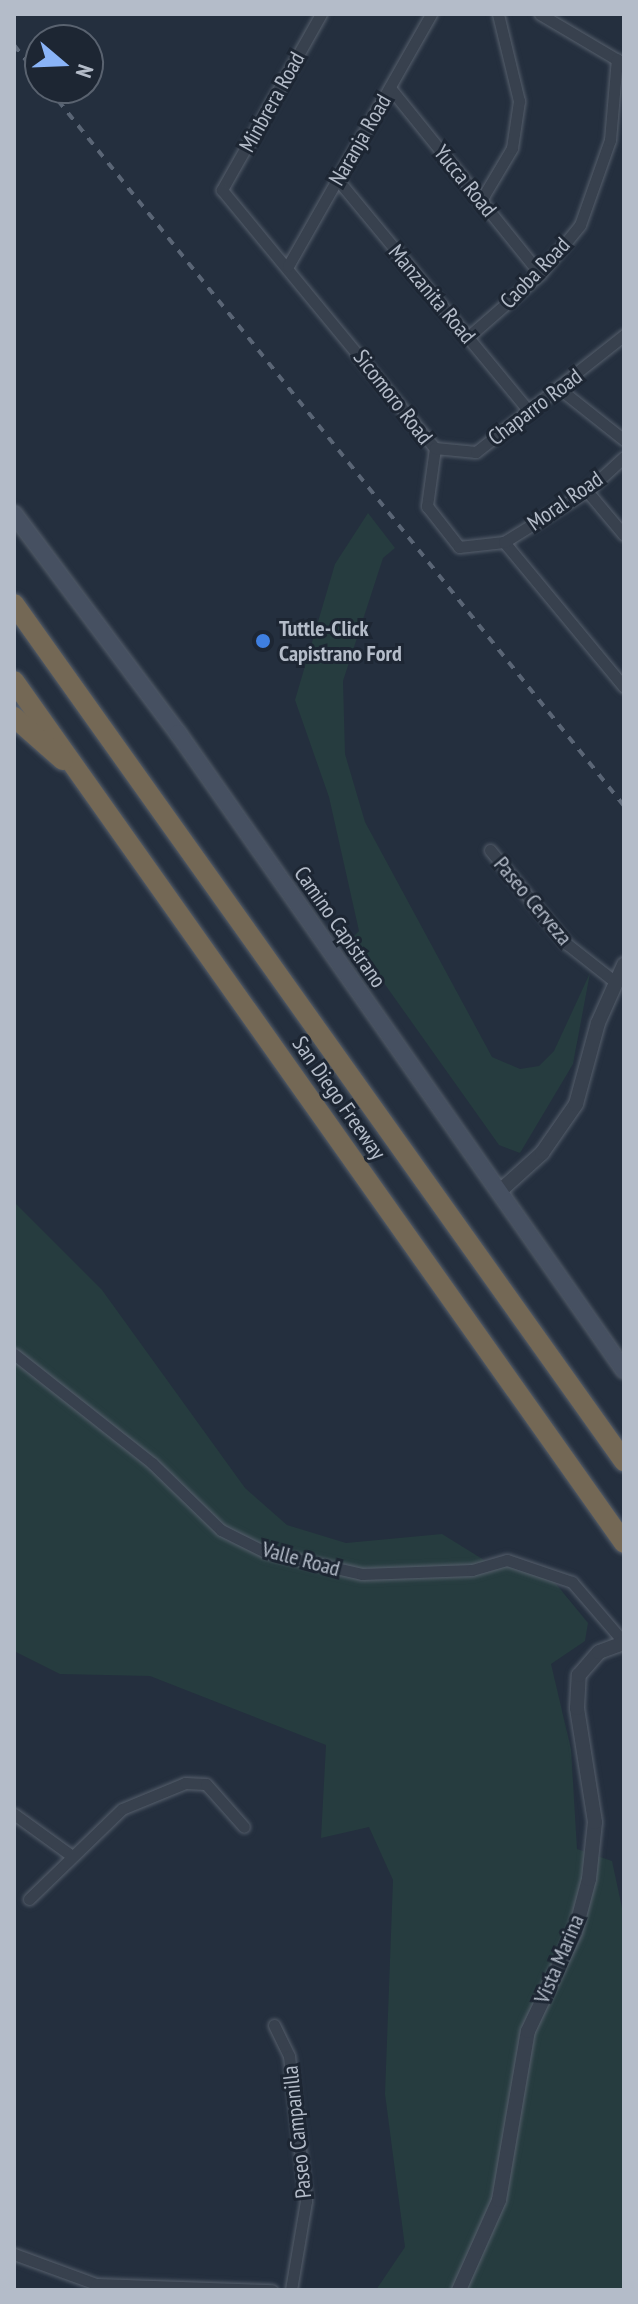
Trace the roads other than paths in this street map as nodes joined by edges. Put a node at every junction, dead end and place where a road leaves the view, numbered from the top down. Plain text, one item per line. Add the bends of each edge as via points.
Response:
1 (321, 14) edge
2 (431, 14) edge
3 (498, 14) edge
4 (540, 14) edge
5 (621, 61) edge
6 (390, 88) junction
7 (337, 179) junction
8 (222, 190) joint
9 (480, 202) junction
10 (288, 266) junction
11 (540, 274) junction
12 (624, 335) edge
13 (468, 337) junction
14 (561, 390) junction
15 (528, 410) junction
16 (624, 440) edge
17 (435, 448) junction
18 (624, 457) edge
19 (587, 491) junction
20 (14, 514) edge
21 (624, 535) edge
22 (504, 542) junction
23 (14, 604) edge
24 (14, 681) edge
25 (624, 687) edge
26 (14, 717) edge
27 (73, 766) junction
28 (490, 850) dead end
29 (624, 965) edge
30 (614, 981) junction
31 (500, 1191) junction
32 (14, 1354) edge
33 (623, 1365) edge
34 (624, 1461) edge
35 (624, 1543) edge
36 (623, 1641) edge
37 (14, 1814) edge
38 (244, 1827) dead end
39 (72, 1856) junction
40 (29, 1899) dead end
41 (274, 2025) dead end
42 (14, 2254) edge
43 (272, 2290) edge
44 (291, 2290) edge
45 (459, 2290) edge

1 - 8 street, Minbrera Road
2 - 6 street, Naranja Road
3 - 9 street via 519,101 512,148
4 - 5 street
5 - 11 street, Caoba Road via 610,140 580,225
6 - 7 street, Naranja Road
6 - 9 street, Yucca Road
7 - 10 street, Naranja Road
7 - 13 street, Manzanita Road
8 - 10 street, Sicomoro Road
9 - 11 street, Yucca Road
10 - 17 street, Sicomoro Road
11 - 13 street, Caoba Road
12 - 14 street, Chaparro Road
13 - 15 street, Manzanita Road
14 - 15 street, Chaparro Road
14 - 16 street
15 - 17 street, Chaparro Road via 476,452
17 - 22 street, Sicomoro Road via 427,506 459,547
18 - 19 street, Moral Road
19 - 21 street
19 - 22 street, Moral Road
20 - 31 main road, Camino Capistrano
22 - 25 street
23 - 34 highway, San Diego Freeway
24 - 27 highway, San Diego Freeway
26 - 27 highway
27 - 35 highway, San Diego Freeway
28 - 30 street, Paseo Cerveza via 567,944
29 - 30 street
30 - 31 street via 576,1104 542,1153
31 - 33 main road, Camino Capistrano
32 - 36 street, Valle Road via 152,1463 221,1530 265,1552 362,1574 472,1570 507,1560 572,1582
36 - 45 street, Vista Marina via 579,1675 577,1708 595,1822 589,1879 575,1932 528,2031 499,2200
37 - 39 street
38 - 39 street via 197,1780 122,1809
39 - 40 street
41 - 44 street, Paseo Campanilla via 289,2056 306,2201
42 - 43 street via 96,2284

